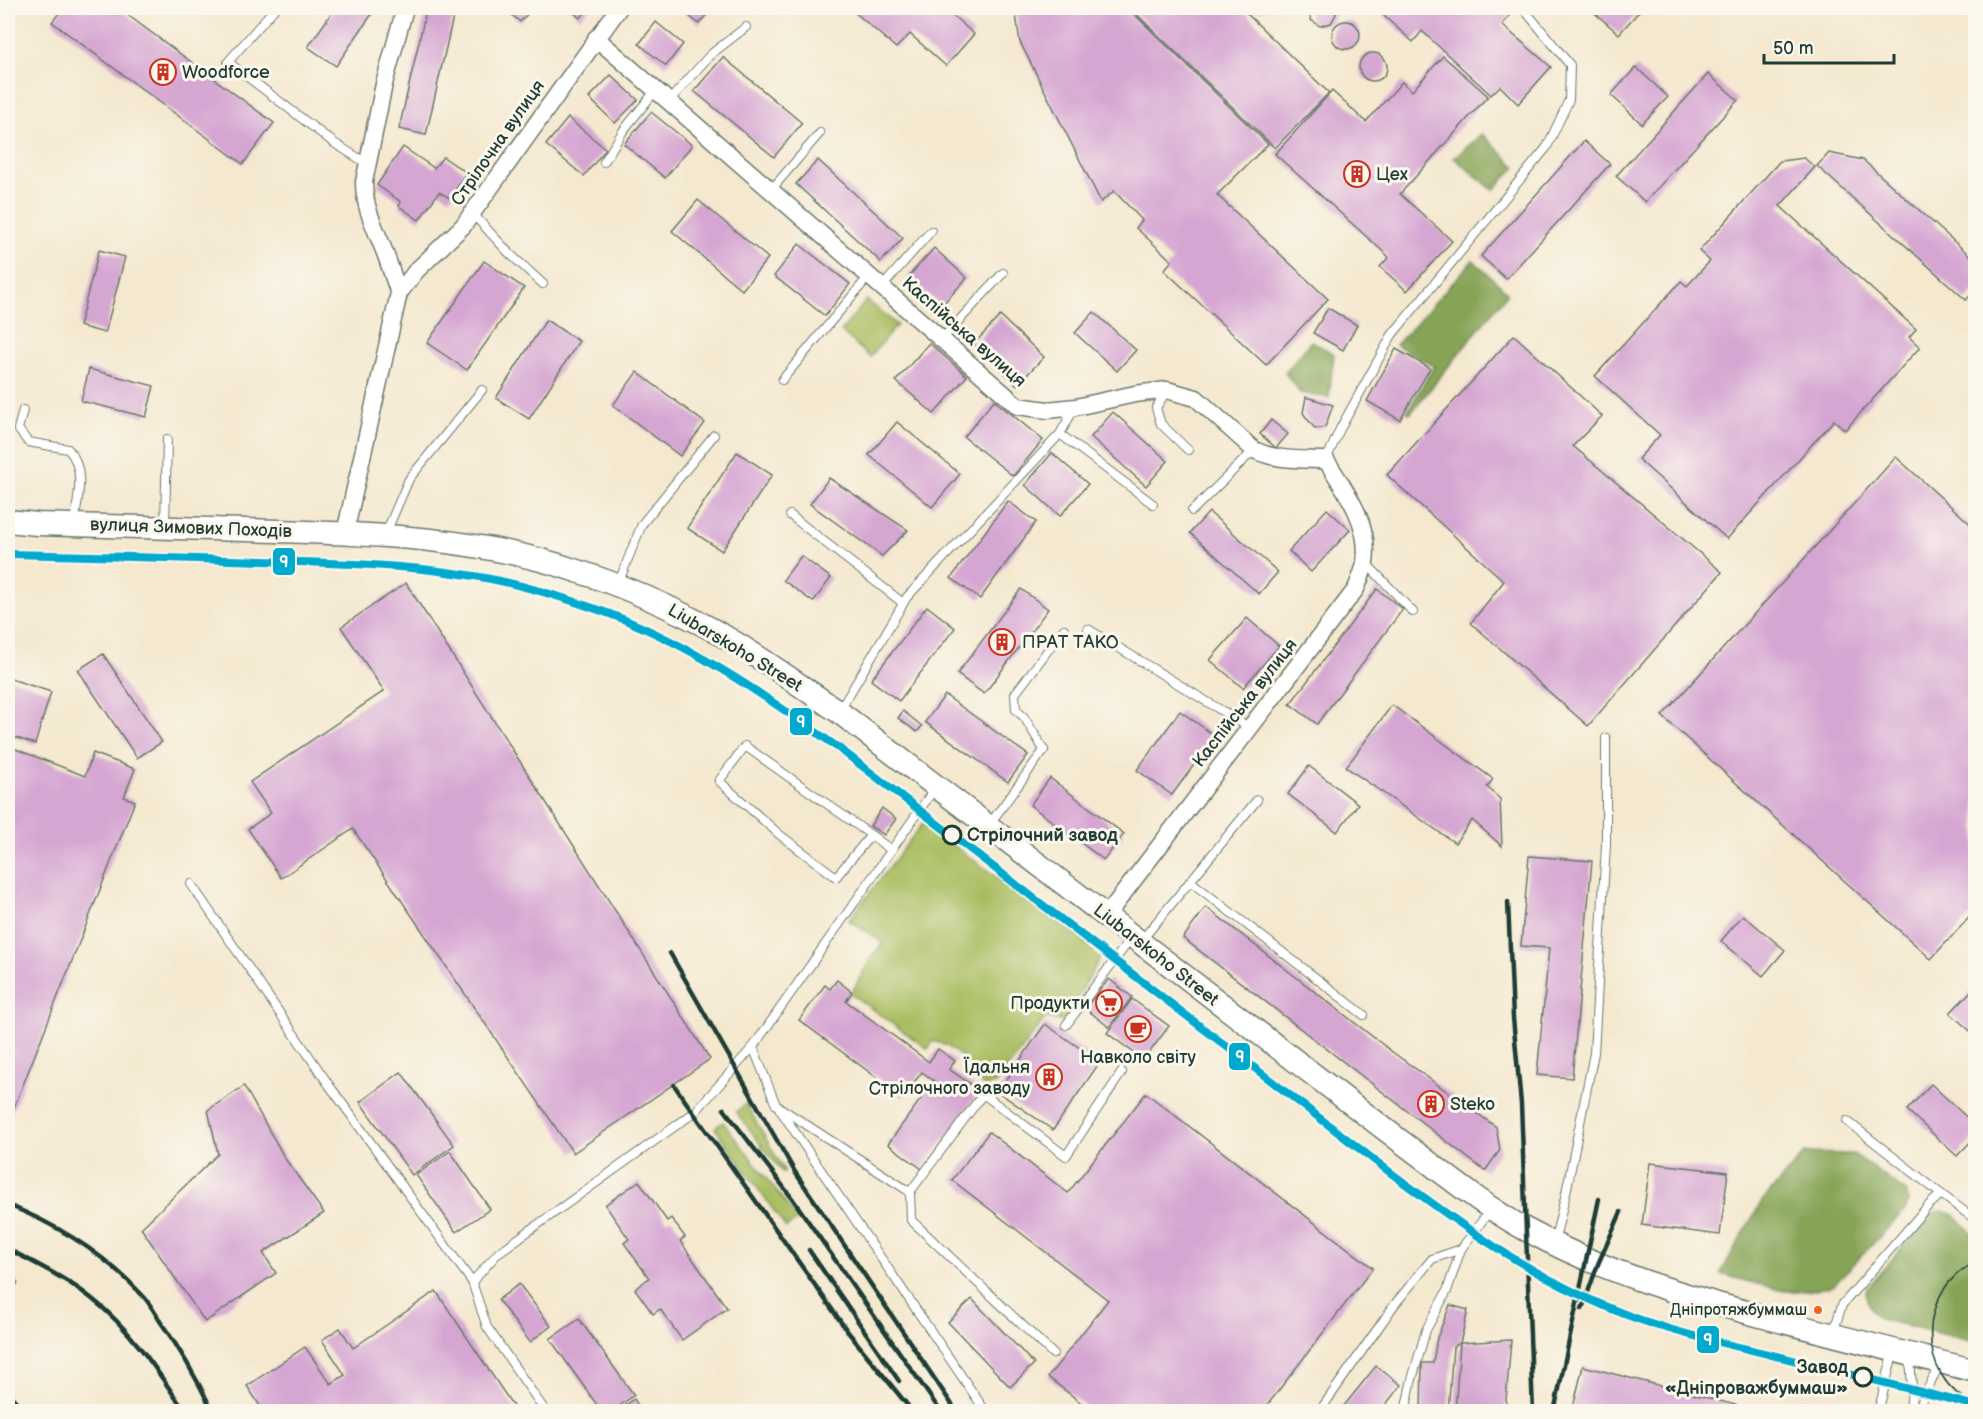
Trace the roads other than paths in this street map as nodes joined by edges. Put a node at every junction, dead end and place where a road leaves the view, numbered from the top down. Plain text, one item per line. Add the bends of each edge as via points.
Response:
1 (275, 8) edge
2 (405, 8) edge
3 (1523, 8) edge
4 (614, 9) edge
5 (746, 27) dead end
6 (596, 38) junction
7 (656, 90) junction
8 (669, 101) junction
9 (820, 133) dead end
10 (604, 162) dead end
11 (368, 164) junction
12 (771, 190) junction
13 (472, 213) junction
14 (931, 231) dead end
15 (1003, 273) dead end
16 (876, 281) junction
17 (543, 284) dead end
18 (399, 293) junction
19 (942, 339) junction
20 (782, 381) dead end
21 (482, 390) dead end
22 (1167, 390) junction
23 (1076, 407) junction
24 (23, 410) dead end
25 (1060, 434) junction
26 (714, 435) dead end
27 (167, 439) dead end
28 (1188, 450) dead end
29 (1254, 450) junction
30 (1326, 460) junction
31 (1153, 504) dead end
32 (1192, 511) dead end
33 (790, 515) dead end
34 (8, 521) edge
35 (37, 524) junction
36 (74, 525) junction
37 (8, 528) edge
38 (165, 528) junction
39 (345, 533) junction
40 (384, 536) junction
41 (1365, 563) junction
42 (617, 586) junction
43 (903, 603) junction
44 (1413, 612) dead end
45 (1064, 629) dead end
46 (1088, 629) dead end
47 (839, 712) junction
48 (1250, 728) junction
49 (1606, 738) dead end
50 (937, 785) junction
51 (1257, 800) dead end
52 (989, 825) junction
53 (871, 835) junction
54 (891, 850) junction
55 (1190, 881) junction
56 (191, 884) dead end
57 (1106, 916) junction
58 (1136, 940) junction
59 (1364, 1015) dead end
60 (1066, 1024) dead end
61 (753, 1047) junction
62 (1122, 1072) dead end
63 (776, 1105) junction
64 (1847, 1121) dead end
65 (910, 1192) junction
66 (1941, 1194) junction
67 (1492, 1209) junction
68 (1976, 1220) edge
69 (1554, 1244) junction
70 (1461, 1250) junction
71 (472, 1282) junction
72 (1832, 1335) junction
73 (1902, 1352) junction
74 (1053, 1354) dead end
75 (1940, 1362) junction
76 (1976, 1371) edge
77 (546, 1412) edge
78 (986, 1412) edge
79 (1319, 1412) edge
80 (1405, 1412) edge
81 (1878, 1412) edge
82 (1910, 1412) edge
83 (1917, 1412) edge

1 - 11 lane via 228,62 334,143
2 - 11 street
3 - 30 lane via 1570,65 1569,100 1547,147 1392,334
4 - 6 street, Стрілочна вулиця
5 - 8 lane via 710,55
6 - 7 street, Каспійська вулиця
6 - 13 street, Стрілочна вулиця
7 - 8 street, Каспійська вулиця
7 - 10 lane via 622,131
8 - 12 street, Каспійська вулиця
9 - 12 lane
11 - 18 street via 364,197
12 - 16 street, Каспійська вулиця
13 - 17 lane
13 - 18 street, Стрілочна вулиця
14 - 16 lane
15 - 19 lane
16 - 19 street, Каспійська вулиця
16 - 20 lane
18 - 39 street, Стрілочна вулиця
19 - 23 street, Каспійська вулиця via 1018,406 1047,410
21 - 40 lane via 409,479
22 - 23 street, Каспійська вулиця
22 - 28 lane via 1156,408 1161,424
22 - 29 street, Каспійська вулиця via 1196,398
23 - 25 lane
24 - 36 lane via 18,429 28,442 68,449 71,453 80,479
25 - 31 lane
25 - 43 lane
26 - 42 lane via 642,524
27 - 38 lane
29 - 30 street, Каспійська вулиця via 1285,459
29 - 32 lane
30 - 41 street, Каспійська вулиця via 1353,504 1365,540
33 - 43 lane
34 - 35 main road, вулиця Зимових Походів
35 - 36 main road, вулиця Зимових Походів
35 - 37 main road, вулиця Зимових Походів
36 - 38 main road, вулиця Зимових Походів
38 - 39 main road, вулиця Зимових Походів
39 - 40 main road, Liubarskoho Street
40 - 42 main road, Liubarskoho Street via 498,550
41 - 44 lane
41 - 48 street, Каспійська вулиця via 1356,589
42 - 47 main road, Liubarskoho Street via 699,622
43 - 47 lane
45 - 52 lane via 1016,694 1016,710 1044,750
46 - 48 lane
47 - 50 main road, Liubarskoho Street
48 - 57 street, Каспійська вулиця
49 - 69 lane via 1606,845 1594,1053
50 - 52 main road, Liubarskoho Street
50 - 54 lane
51 - 55 lane
52 - 57 main road, Liubarskoho Street
53 - 53 lane via 745,746 719,781 780,835 836,877
53 - 54 lane
54 - 61 lane
55 - 58 lane
55 - 59 lane
56 - 71 lane via 329,1085
57 - 58 main road, Liubarskoho Street
58 - 60 lane
58 - 67 main road, Liubarskoho Street
61 - 63 lane
61 - 71 lane via 694,1112 498,1253
62 - 65 lane via 1066,1156 983,1094
63 - 65 lane
63 - 78 lane
64 - 66 lane
65 - 74 lane via 911,1220
66 - 68 lane
66 - 72 lane via 1842,1305
67 - 69 main road, Liubarskoho Street
67 - 70 lane
69 - 72 main road, Liubarskoho Street via 1672,1292
70 - 79 lane via 1432,1259 1395,1304
70 - 80 lane via 1447,1291 1426,1330
71 - 77 lane via 487,1327
72 - 73 main road, Liubarskoho Street
73 - 75 main road, Liubarskoho Street
73 - 81 lane
73 - 82 lane via 1912,1389
75 - 76 main road, Liubarskoho Street
75 - 83 lane

